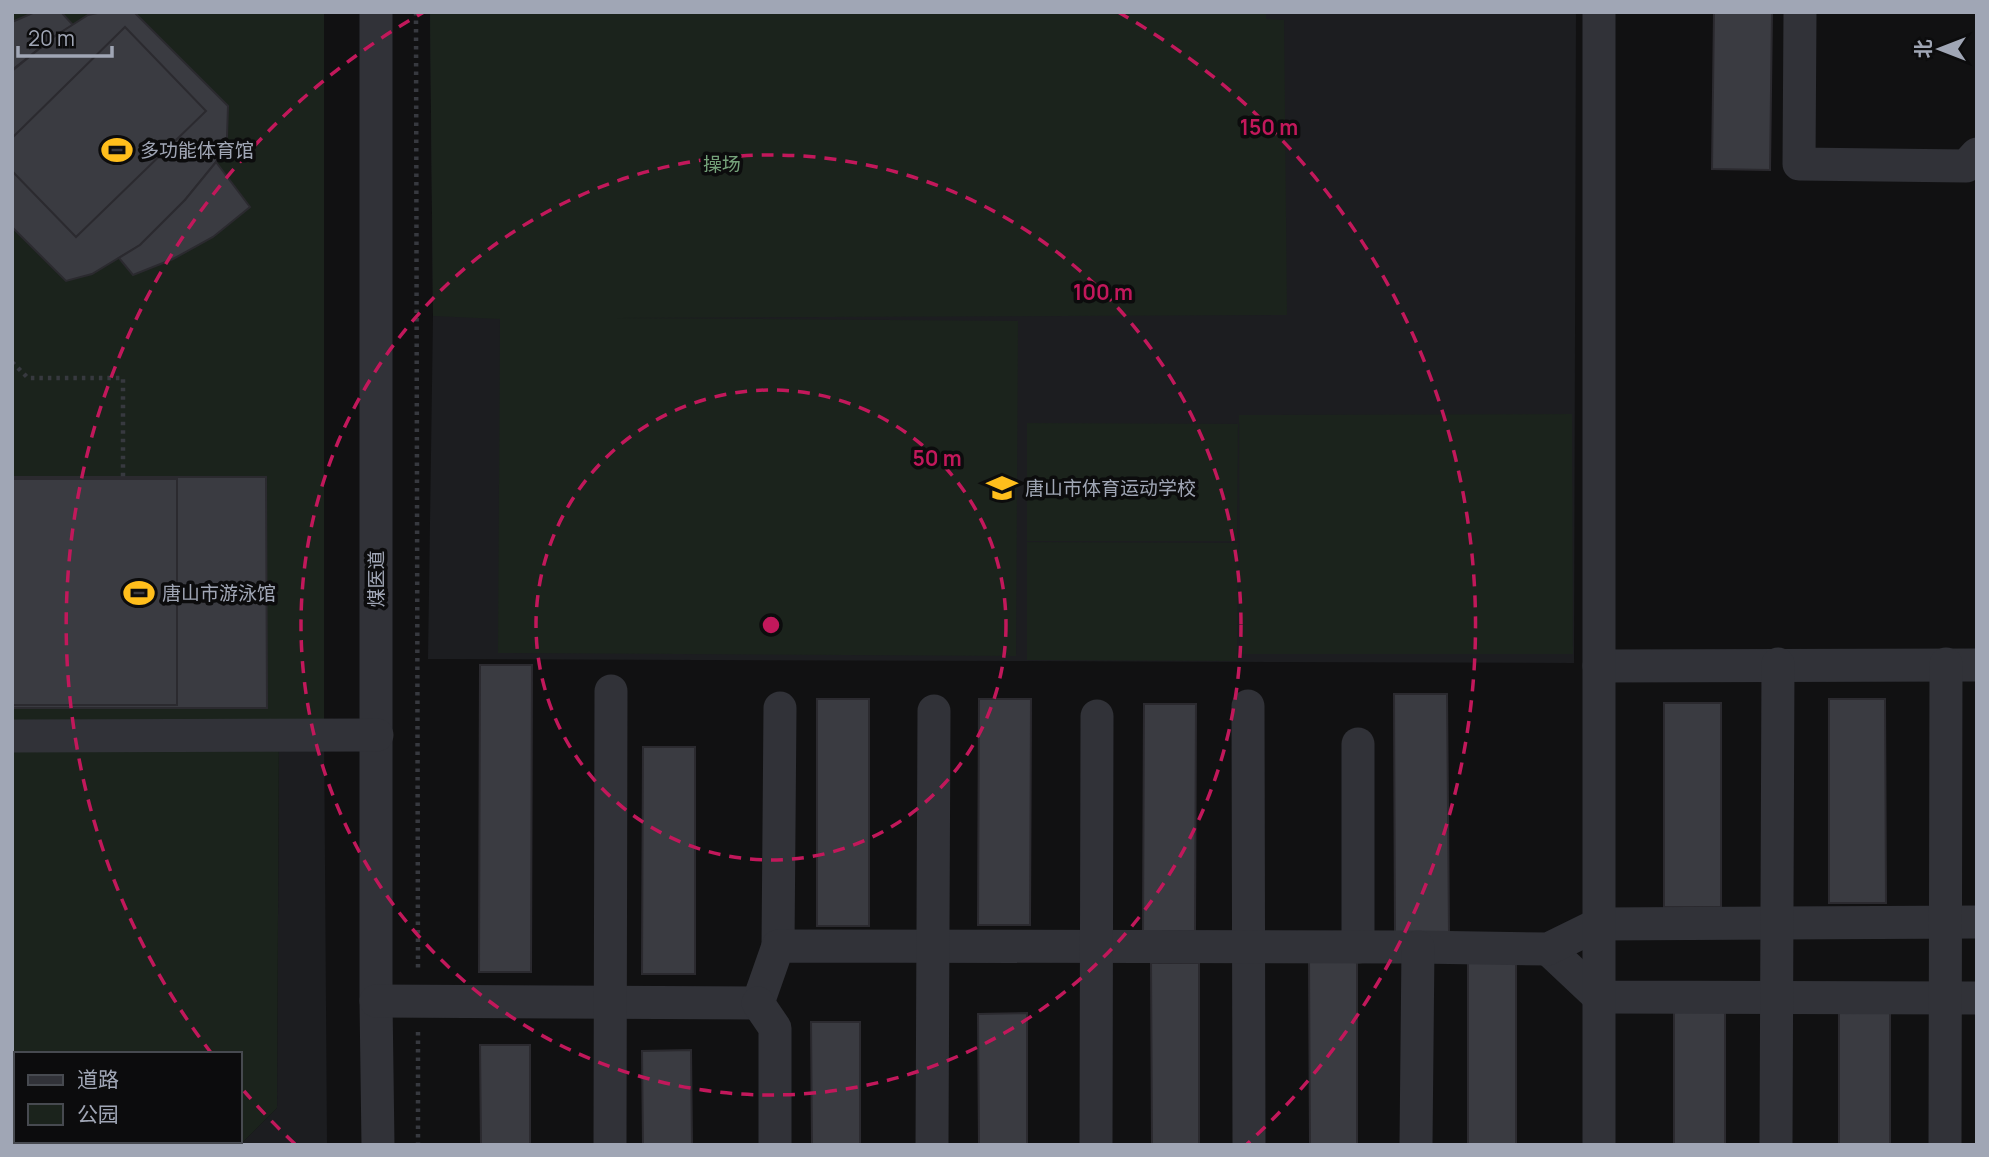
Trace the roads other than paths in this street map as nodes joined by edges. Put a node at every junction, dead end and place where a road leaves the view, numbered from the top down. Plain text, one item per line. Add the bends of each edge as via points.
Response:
1 (376, 12) edge
2 (1599, 12) edge
3 (1800, 12) edge
4 (1977, 154) edge
5 (1777, 664) junction
6 (1961, 664) edge
7 (1599, 666) junction
8 (611, 691) dead end
9 (1248, 706) dead end
10 (780, 708) dead end
11 (934, 711) dead end
12 (1097, 716) dead end
13 (377, 734) junction
14 (12, 736) edge
15 (1358, 744) dead end
16 (1778, 922) junction
17 (1961, 922) edge
18 (1599, 924) junction
19 (778, 946) junction
20 (932, 946) junction
21 (1096, 946) junction
22 (1248, 946) junction
23 (1358, 947) junction
24 (1418, 947) junction
25 (1548, 949) junction
26 (1599, 997) junction
27 (1961, 998) edge
28 (1777, 999) junction
29 (376, 1001) junction
30 (610, 1002) junction
31 (758, 1003) junction
32 (378, 1145) edge
33 (610, 1145) edge
34 (775, 1145) edge
35 (932, 1145) edge
36 (1096, 1145) edge
37 (1249, 1145) edge
38 (1416, 1145) edge
39 (1599, 1145) edge
40 (1776, 1145) edge
41 (1945, 1145) edge

1 - 13 street, 煤医道
2 - 7 street
3 - 4 street via 1799,164 1966,166
5 - 6 street
5 - 7 street
5 - 16 street
6 - 17 street
7 - 18 street
8 - 30 street
9 - 22 street
10 - 19 street
11 - 20 street
12 - 21 street
13 - 14 street
13 - 29 street, 煤医道
15 - 23 street
16 - 17 street
16 - 18 street
16 - 28 street
17 - 27 street
18 - 25 street
18 - 26 street
19 - 20 street
19 - 31 street
20 - 21 street
20 - 35 street
21 - 22 street
21 - 36 street
22 - 23 street
22 - 37 street
23 - 24 street
24 - 25 street
24 - 38 street
25 - 26 street
26 - 28 street
26 - 39 street
27 - 28 street
27 - 41 street
28 - 40 street
29 - 30 street
29 - 32 street, 煤医道
30 - 31 street
30 - 33 street
31 - 34 street via 775,1028

